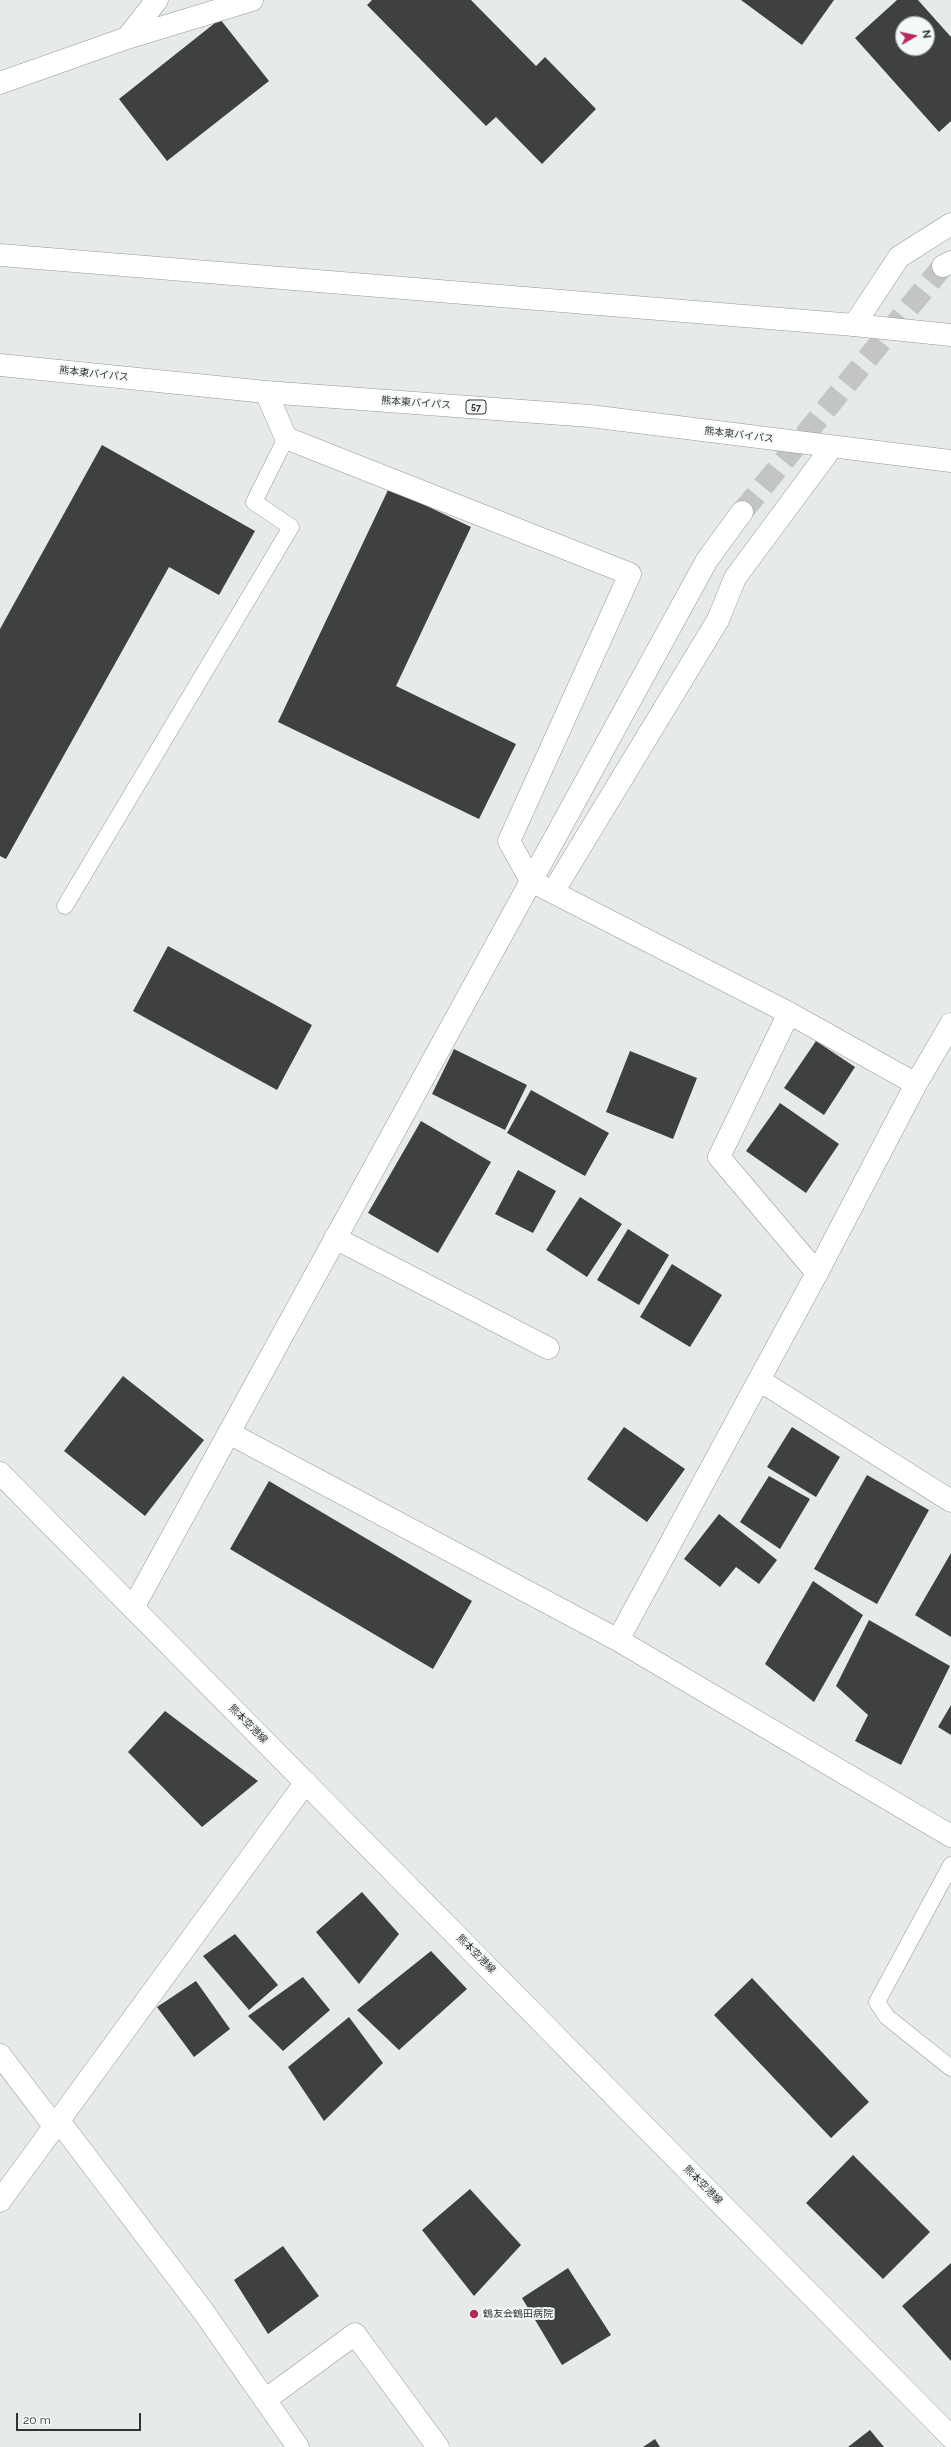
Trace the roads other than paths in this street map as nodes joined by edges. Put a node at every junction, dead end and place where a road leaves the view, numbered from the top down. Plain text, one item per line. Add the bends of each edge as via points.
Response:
1 (157, 0) edge
2 (252, 0) edge
3 (127, 38) junction
4 (0, 83) edge
5 (951, 224) edge
6 (0, 255) edge
7 (854, 325) junction
8 (951, 335) edge
9 (0, 365) edge
10 (266, 392) junction
11 (286, 438) junction
12 (832, 447) junction
13 (951, 462) edge
14 (742, 512) tunnel mouth
15 (530, 881) junction
16 (553, 892) junction
17 (65, 906) dead end
18 (789, 1013) junction
19 (951, 1024) edge
20 (916, 1084) junction
21 (335, 1238) junction
22 (817, 1273) junction
23 (548, 1348) dead end
24 (759, 1380) junction
25 (229, 1433) junction
26 (0, 1473) edge
27 (951, 1501) edge
28 (134, 1608) junction
29 (618, 1640) junction
30 (306, 1782) junction
31 (951, 1836) edge
32 (951, 1865) edge
33 (0, 2055) edge
34 (951, 2068) edge
35 (57, 2124) junction
36 (0, 2201) edge
37 (265, 2400) junction
38 (951, 2437) edge
39 (298, 2447) edge
40 (438, 2447) edge

1 - 3 main road
2 - 3 main road
3 - 4 main road
5 - 7 main road via 899,257
6 - 7 main road
7 - 8 main road
9 - 10 main road, 熊本東バイパス / 57
10 - 11 main road
10 - 12 main road, 熊本東バイパス / 57 via 590,416
11 - 15 main road via 630,574 509,841
11 - 17 lane via 254,502 291,528
12 - 13 main road, 熊本東バイパス / 57
12 - 16 main road via 735,578 718,620
14 - 15 main road via 707,560
15 - 16 main road
15 - 21 main road
16 - 18 main road
18 - 20 main road
18 - 22 main road via 719,1157
19 - 20 main road
20 - 22 main road
21 - 23 main road
21 - 25 main road
22 - 24 main road
24 - 27 main road
24 - 29 main road
25 - 28 main road
25 - 29 main road
26 - 28 main road, 熊本空港線
28 - 30 main road, 熊本空港線
29 - 31 main road
30 - 35 main road
30 - 38 main road, 熊本空港線
32 - 34 lane via 877,2002 887,2017
33 - 35 main road
35 - 36 main road
35 - 37 main road via 203,2311
37 - 39 main road
37 - 40 main road via 355,2334

